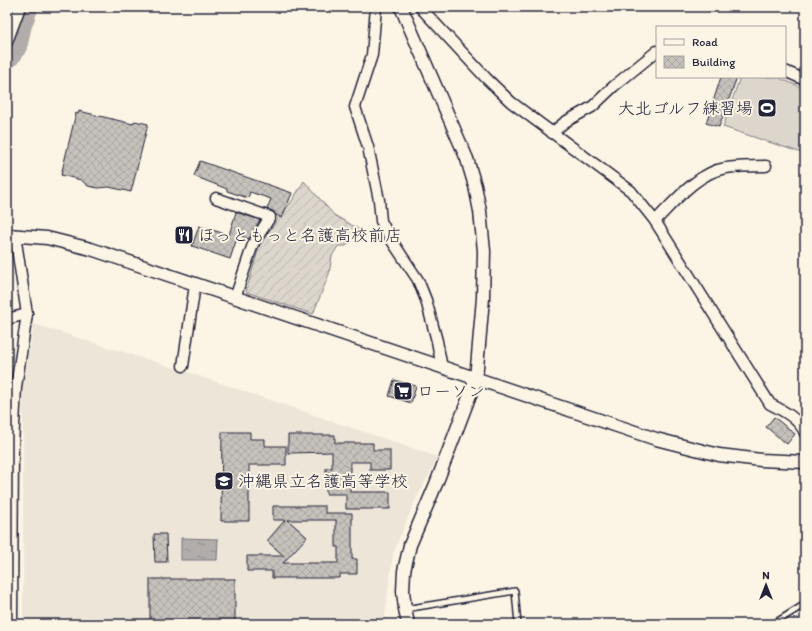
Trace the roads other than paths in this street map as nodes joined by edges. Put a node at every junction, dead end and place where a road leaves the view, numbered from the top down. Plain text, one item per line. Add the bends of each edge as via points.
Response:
1 (20, 7) edge
2 (376, 7) edge
3 (401, 7) edge
4 (420, 7) edge
5 (7, 42) edge
6 (656, 51) edge
7 (786, 71) edge
8 (805, 80) edge
9 (552, 133) junction
10 (766, 166) dead end
11 (216, 198) dead end
12 (655, 221) junction
13 (11, 235) edge
14 (195, 284) junction
15 (235, 298) junction
16 (27, 314) junction
17 (7, 319) edge
18 (183, 366) dead end
19 (442, 368) junction
20 (476, 379) junction
21 (805, 433) edge
22 (10, 446) edge
23 (805, 462) edge
24 (9, 567) edge
25 (805, 604) edge
26 (404, 609) junction
27 (12, 624) edge
28 (408, 624) edge
29 (518, 624) edge
30 (773, 624) edge

1 - 5 street
2 - 19 street via 372,55 355,107 368,147 381,221 418,280 426,300
3 - 20 street via 467,159 475,186 484,250
4 - 9 street via 511,102
6 - 9 street via 592,107 565,122
7 - 8 street
9 - 12 street via 631,191
10 - 12 street via 725,168 707,174 684,192
11 - 15 street via 270,217 253,244
12 - 21 street via 770,404 802,425
13 - 14 street via 47,238 91,249
13 - 16 street
14 - 15 street
14 - 18 street
15 - 19 street
16 - 17 street
16 - 22 street
19 - 20 street
20 - 23 street via 656,439 719,455
20 - 26 street via 410,545 404,571
22 - 24 street
24 - 27 street
25 - 30 lane
26 - 28 street
26 - 29 lane via 515,591

